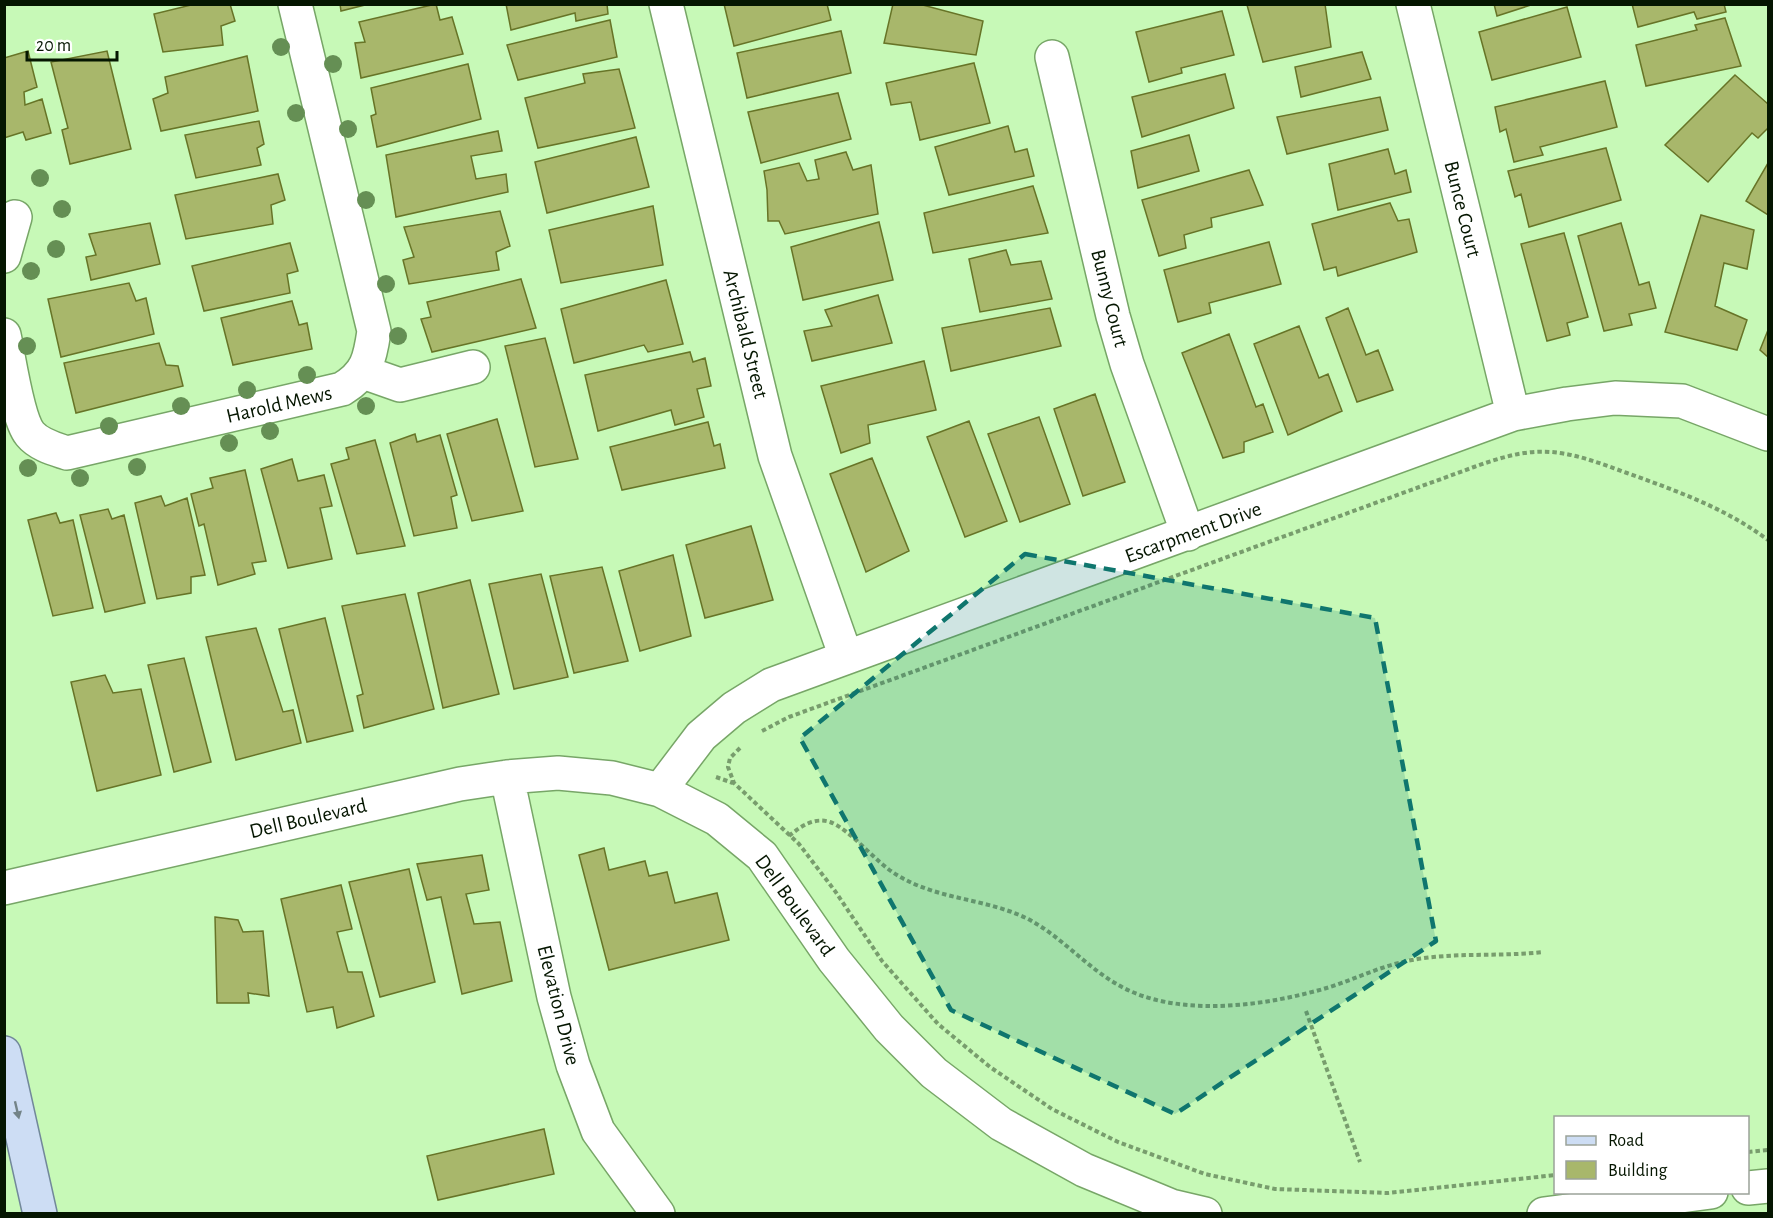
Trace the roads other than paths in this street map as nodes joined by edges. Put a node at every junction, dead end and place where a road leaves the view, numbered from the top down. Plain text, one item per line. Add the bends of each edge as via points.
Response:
1 (295, 4) edge
2 (666, 4) edge
3 (1413, 4) edge
4 (1052, 57) dead end
5 (15, 217) dead end
6 (4, 256) edge
7 (4, 335) edge
8 (473, 367) dead end
9 (363, 372) junction
10 (1513, 414) junction
11 (1768, 434) edge
12 (1188, 534) junction
13 (846, 657) junction
14 (507, 777) junction
15 (660, 790) junction
16 (4, 888) edge
17 (4, 1053) edge
18 (1768, 1186) edge
19 (1749, 1188) edge
20 (1696, 1194) edge
21 (1557, 1213) edge
22 (40, 1214) edge
23 (658, 1214) edge
24 (1205, 1214) edge

1 - 9 street via 374,331
2 - 13 street, Archibald Street via 775,456
3 - 10 street, Bunce Court
4 - 12 street, Bunny Court via 1113,316
5 - 6 street
7 - 9 street, Harold Mews via 19,407 30,434 67,453 342,389
8 - 9 street via 400,385
10 - 11 street, Escarpment Drive via 1615,398 1682,401
10 - 12 street, Escarpment Drive
12 - 13 street, Escarpment Drive
13 - 15 street, Escarpment Drive via 771,685 734,708 700,736
14 - 15 street, Dell Boulevard via 558,773 612,778
14 - 16 street, Dell Boulevard via 460,784
14 - 23 street, Elevation Drive via 554,997 573,1065 598,1131
15 - 24 street, Dell Boulevard via 717,819 764,859 834,960 889,1028 934,1073 1001,1124 1084,1170 1171,1206
17 -> 22 main road
18 - 19 street
20 - 21 street

